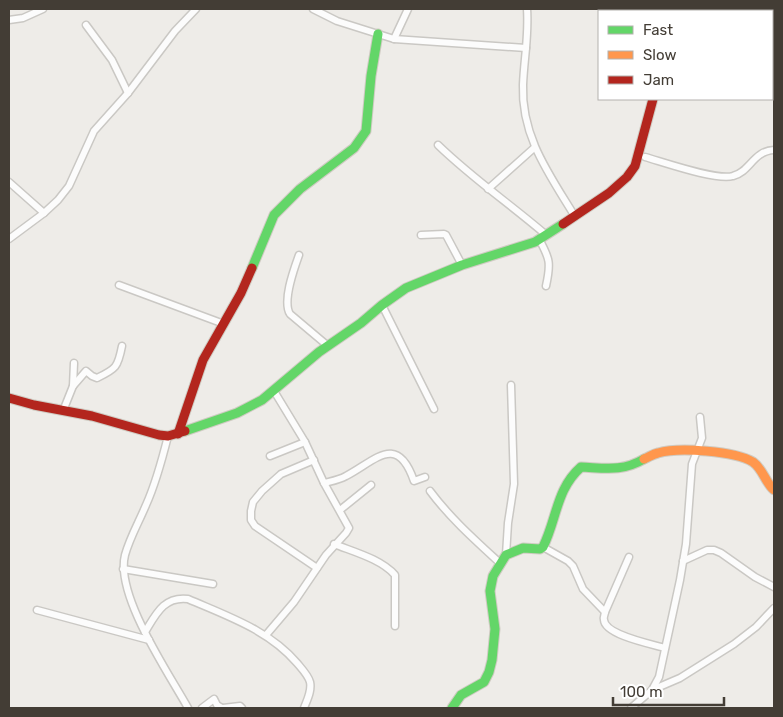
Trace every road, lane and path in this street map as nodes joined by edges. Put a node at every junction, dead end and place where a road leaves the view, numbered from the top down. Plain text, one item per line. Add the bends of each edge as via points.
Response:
1 (43, 9) edge
2 (313, 9) edge
3 (527, 9) edge
4 (191, 10) edge
5 (407, 10) edge
6 (9, 20) edge
7 (86, 25) dead end
8 (378, 34) junction
9 (394, 39) junction
10 (526, 48) junction
11 (128, 93) junction
12 (653, 100) edge
13 (438, 145) dead end
14 (534, 148) junction
15 (774, 150) edge
16 (645, 157) dead end
17 (9, 182) edge
18 (488, 189) junction
19 (44, 213) junction
20 (574, 215) junction
21 (422, 235) dead end
22 (542, 237) junction
23 (9, 239) edge
24 (299, 255) dead end
25 (462, 265) junction
26 (119, 285) dead end
27 (546, 286) dead end
28 (382, 305) junction
29 (224, 324) junction
30 (122, 346) dead end
31 (328, 346) junction
32 (74, 363) dead end
33 (511, 385) dead end
34 (73, 386) junction
35 (274, 391) junction
36 (9, 398) edge
37 (434, 409) dead end
38 (63, 411) junction
39 (700, 417) dead end
40 (173, 435) junction
41 (305, 442) junction
42 (697, 452) junction
43 (270, 456) dead end
44 (314, 460) junction
45 (425, 477) dead end
46 (324, 483) junction
47 (371, 485) dead end
48 (774, 490) edge
49 (430, 491) dead end
50 (340, 510) junction
51 (334, 544) junction
52 (544, 547) junction
53 (506, 555) junction
54 (629, 557) dead end
55 (684, 561) junction
56 (501, 564) junction
57 (317, 568) junction
58 (123, 569) junction
59 (213, 584) dead end
60 (774, 587) edge
61 (774, 608) edge
62 (37, 610) dead end
63 (605, 612) junction
64 (395, 626) dead end
65 (145, 632) junction
66 (266, 635) junction
67 (149, 640) junction
68 (665, 648) junction
69 (652, 690) junction
70 (188, 708) edge
71 (202, 708) edge
72 (223, 708) edge
73 (242, 708) edge
74 (304, 708) edge
75 (452, 708) edge
76 (631, 708) edge

1 - 6 street via 24,18
2 - 8 street via 337,21
3 - 10 street
4 - 11 street
5 - 9 street
7 - 11 street via 112,60
8 - 9 street
8 - 29 street via 368,124 362,138 354,148 300,189 274,216
9 - 10 street
10 - 14 street via 523,87
11 - 19 street via 94,131 69,186
12 - 20 street via 635,166 627,178
13 - 18 street
14 - 18 street
14 - 20 street
15 - 16 street via 761,153 732,177 696,172
17 - 19 street
18 - 22 street
19 - 23 street
20 - 22 street
21 - 25 street via 446,235
22 - 25 street via 524,247
22 - 27 street via 549,262
24 - 31 street via 287,310
25 - 28 street via 406,288
26 - 29 street
28 - 31 street
28 - 37 street
29 - 40 street via 203,360
30 - 34 street via 118,366 97,378 86,370
31 - 35 street
32 - 34 street
33 - 53 street via 514,484
34 - 38 street
35 - 40 street via 243,410
35 - 41 street
36 - 38 street
38 - 40 street via 151,434
39 - 42 street via 702,438
40 - 58 street via 134,530
41 - 43 street
41 - 44 street
42 - 48 street via 753,461 762,471 768,486
42 - 52 street via 672,450 626,467 581,467 568,480
42 - 55 street via 692,471
44 - 46 street
44 - 57 street via 280,474 262,491 253,502 251,520
45 - 46 street via 414,481 406,463 394,454 380,455 344,478
46 - 50 street
47 - 50 street
49 - 56 street
50 - 51 street via 349,528
51 - 57 street
51 - 64 street via 382,565 396,575
52 - 53 street via 523,548
52 - 63 street via 574,566 582,589
53 - 56 street
54 - 63 street
55 - 60 street via 707,550 721,552
55 - 68 street
56 - 75 street via 490,584 495,629 489,672 484,682 461,695
57 - 66 street
58 - 59 street
58 - 65 street via 125,583
61 - 69 street via 734,644 680,678
62 - 67 street
63 - 68 street via 604,620 611,631
65 - 66 street via 166,604 180,598
65 - 67 street
66 - 74 street via 306,674 310,693
67 - 70 street
68 - 69 street via 659,677
69 - 76 street
71 - 72 street via 214,699
72 - 73 street

